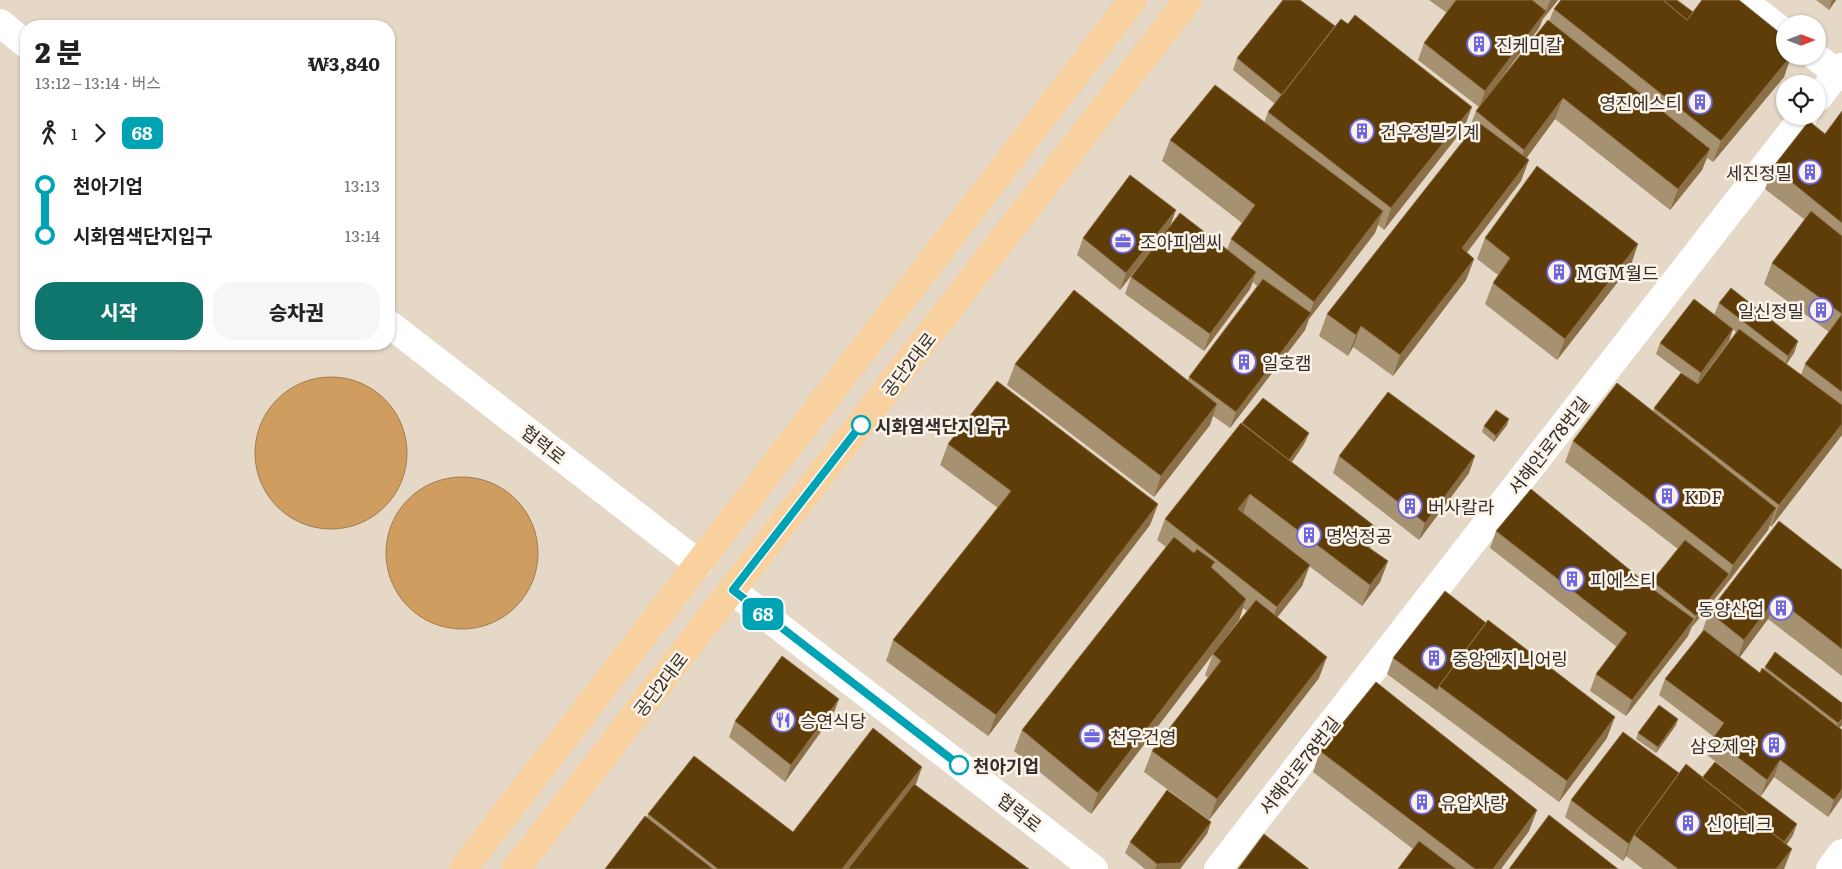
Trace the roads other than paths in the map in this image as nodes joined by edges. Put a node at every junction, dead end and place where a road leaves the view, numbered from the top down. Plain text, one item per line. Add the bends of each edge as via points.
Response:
1 (1133, 0) edge
2 (1188, 0) edge
3 (1742, 0) edge
4 (0, 23) edge
5 (1776, 26) edge
6 (20, 39) edge
7 (1826, 63) edge
8 (1840, 72) edge
9 (1826, 89) edge
10 (1797, 125) edge
11 (395, 329) edge
12 (699, 564) junction
13 (733, 590) junction
14 (1842, 853) edge
15 (1087, 867) edge
16 (463, 869) edge
17 (516, 869) edge
18 (1218, 869) edge
19 (1830, 869) edge

1 - 12 main road
2 - 13 main road, 공단2대로
3 - 5 street
4 - 6 street
7 - 8 street
8 - 9 street
10 - 18 street, 서해안로78번길
11 - 12 street, 협력로
12 - 13 main road
12 - 16 main road
13 - 15 street, 협력로
13 - 17 main road, 공단2대로
14 - 19 street

